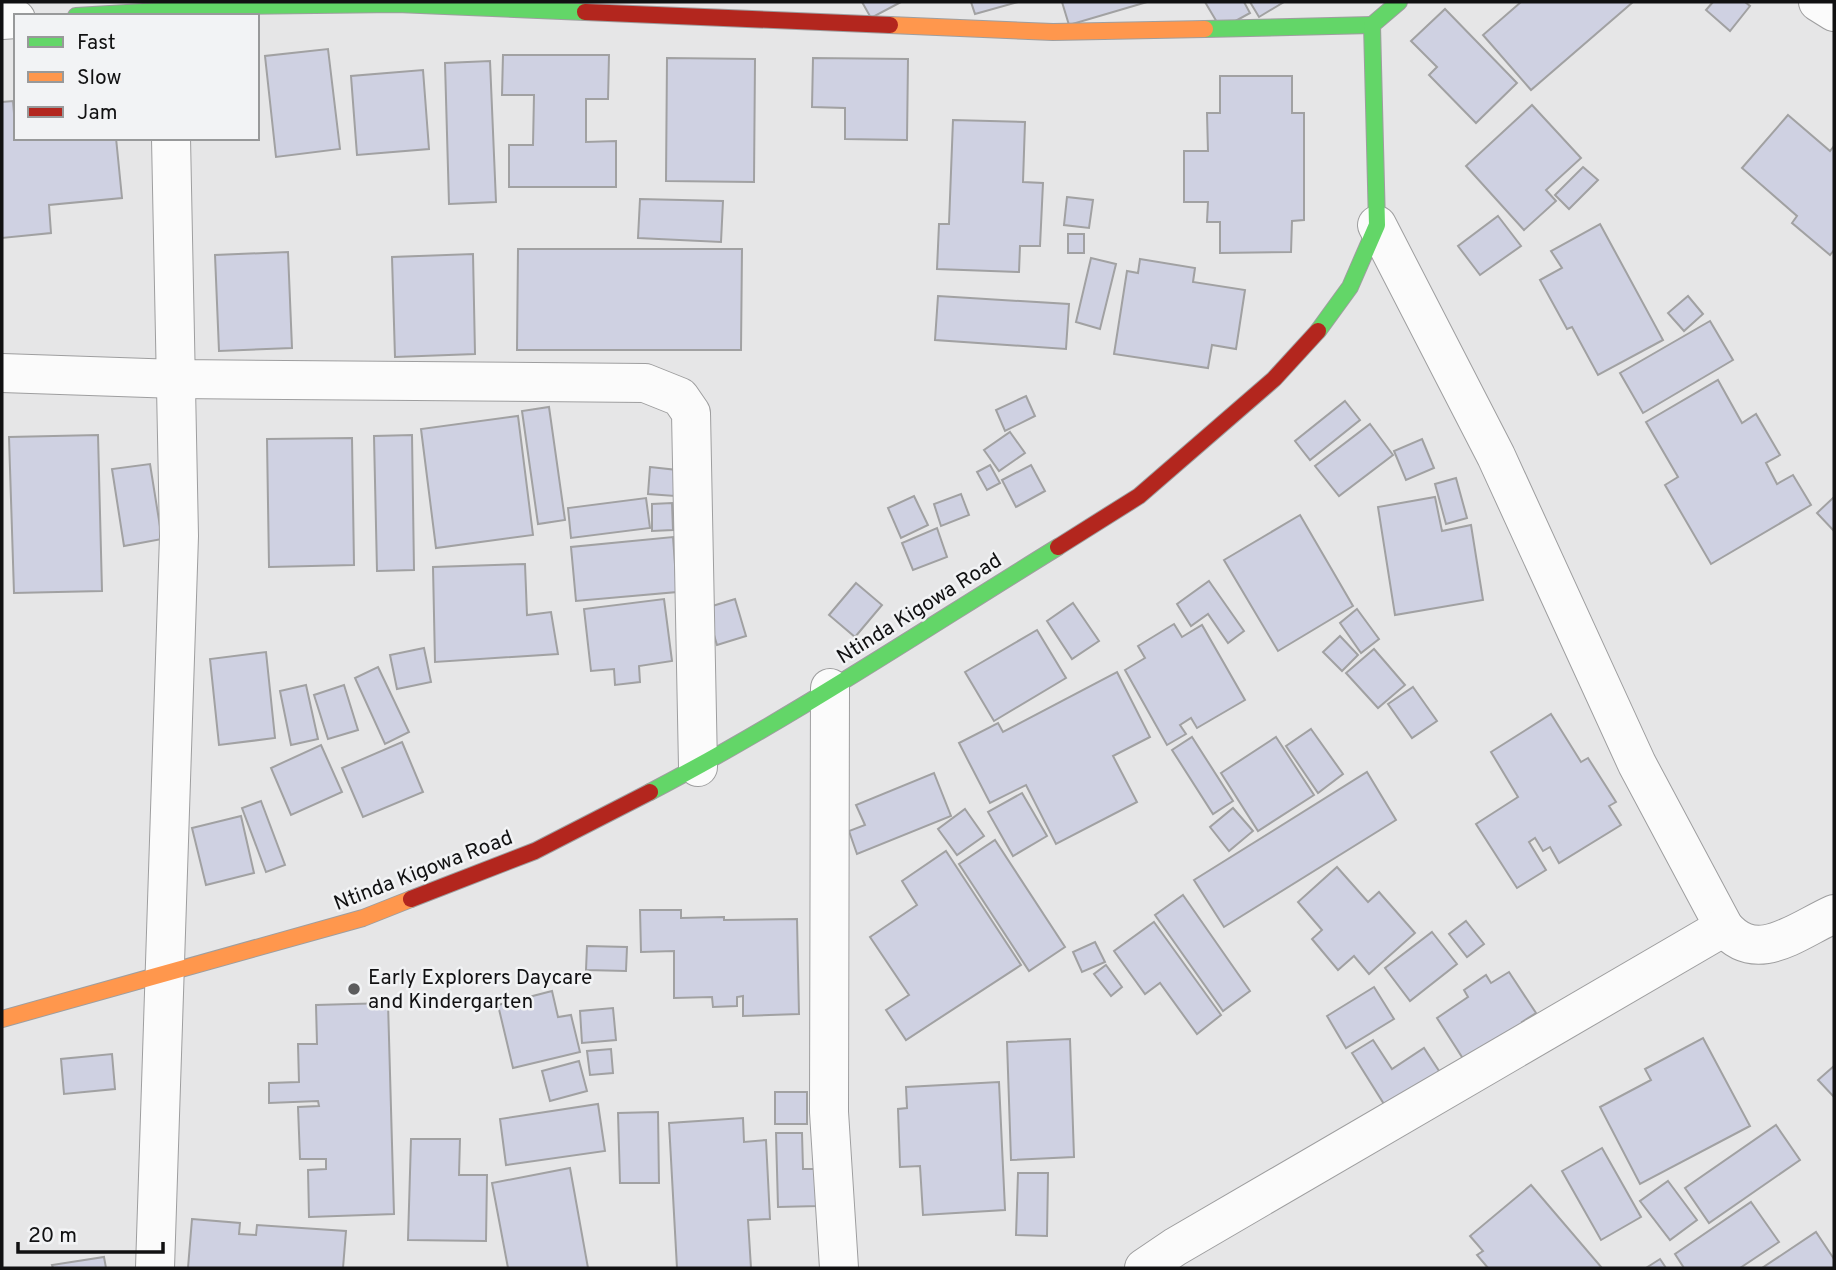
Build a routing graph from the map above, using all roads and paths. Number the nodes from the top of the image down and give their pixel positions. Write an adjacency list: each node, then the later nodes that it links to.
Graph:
1 (1399, 2): 7 (street)
2 (1818, 2): 3 (street)
3 (1834, 12)
4 (168, 13): 5 (street); 6 (street)
5 (861, 13): 7 (street)
6 (137, 14)
7 (1373, 25): 9 (street, Ntinda Kigowa Road)
8 (172, 140): 11 (street)
9 (1377, 225): 12 (street, Ntinda Kigowa Road); 15 (street)
10 (2, 373): 11 (street)
11 (177, 379): 13 (street); 16 (street)
12 (830, 688): 13 (street, Ntinda Kigowa Road); 19 (street)
13 (698, 767): 16 (street, Ntinda Kigowa Road)
14 (1834, 914): 15 (street)
15 (1724, 927): 20 (street)
16 (163, 975): 17 (street, Ntinda Kigowa Road); 18 (street)
17 (2, 1019)
18 (155, 1268)
19 (839, 1268)
20 (1144, 1268)

